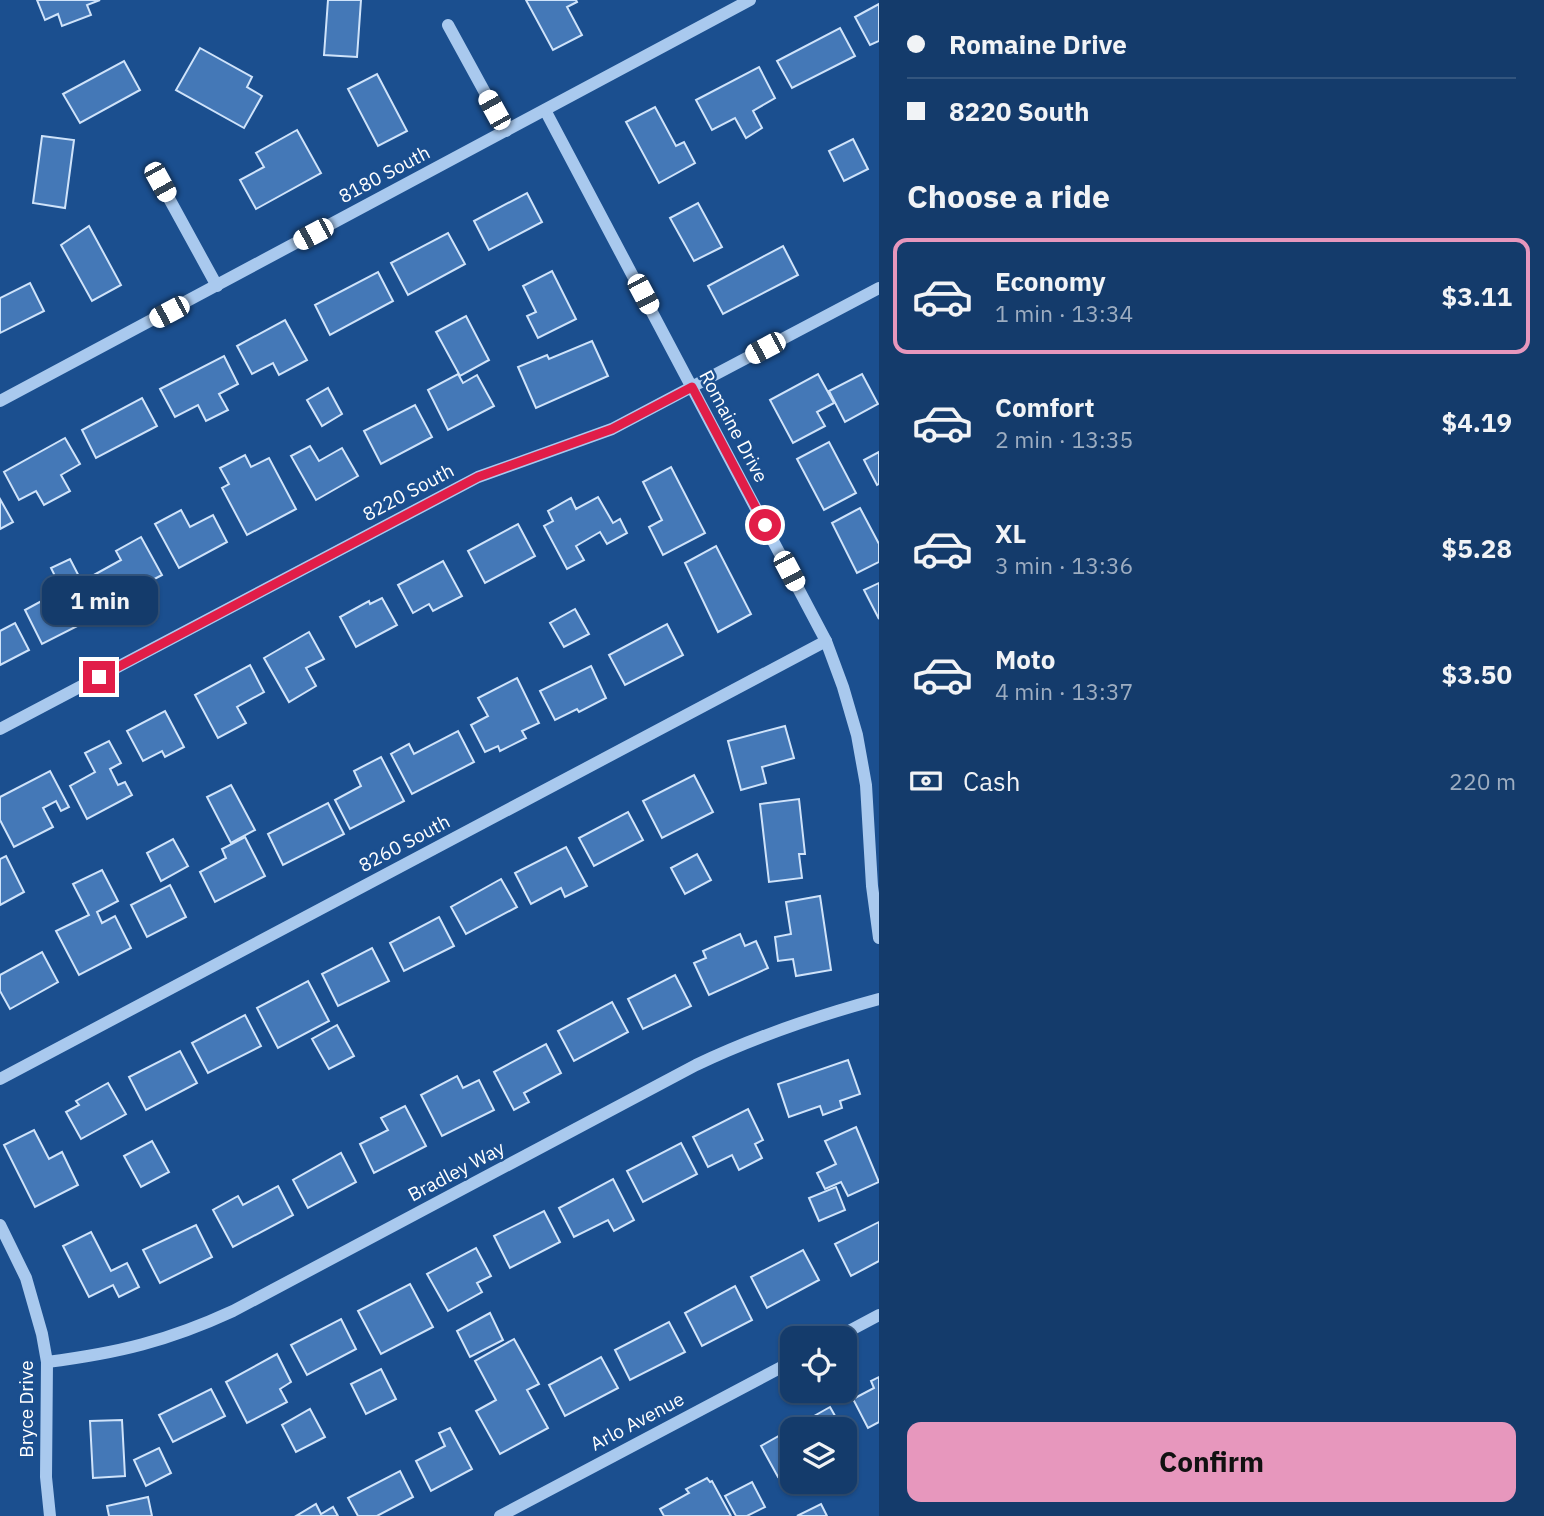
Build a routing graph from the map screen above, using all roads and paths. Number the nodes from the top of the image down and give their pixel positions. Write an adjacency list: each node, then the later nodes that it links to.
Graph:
1 (750, 0): 3 (street, 8180 South)
2 (448, 25): 4 (street)
3 (545, 110): 4 (street, 8180 South); 8 (street, Romaine Drive)
4 (506, 131): 6 (street, 8180 South)
5 (160, 182): 6 (street)
6 (217, 286): 9 (street, 8180 South)
7 (879, 288): 8 (street, 8220 South)
8 (692, 387): 10 (street, Romaine Drive); 11 (street, 8220 South)
9 (0, 401)
10 (826, 641): 12 (street, Romaine Drive); 15 (street, 8260 South)
11 (0, 729)
12 (874, 835): 13 (street, Romaine Drive)
13 (879, 939)
14 (879, 999): 19 (street, Bradley Way)
15 (0, 1079)
16 (0, 1225): 19 (street, Bryce Drive)
17 (879, 1315): 18 (street)
18 (857, 1327)
19 (47, 1362): 21 (street, Bryce Drive)
20 (780, 1368): 22 (street, Arlo Avenue)
21 (50, 1516)
22 (500, 1516)

